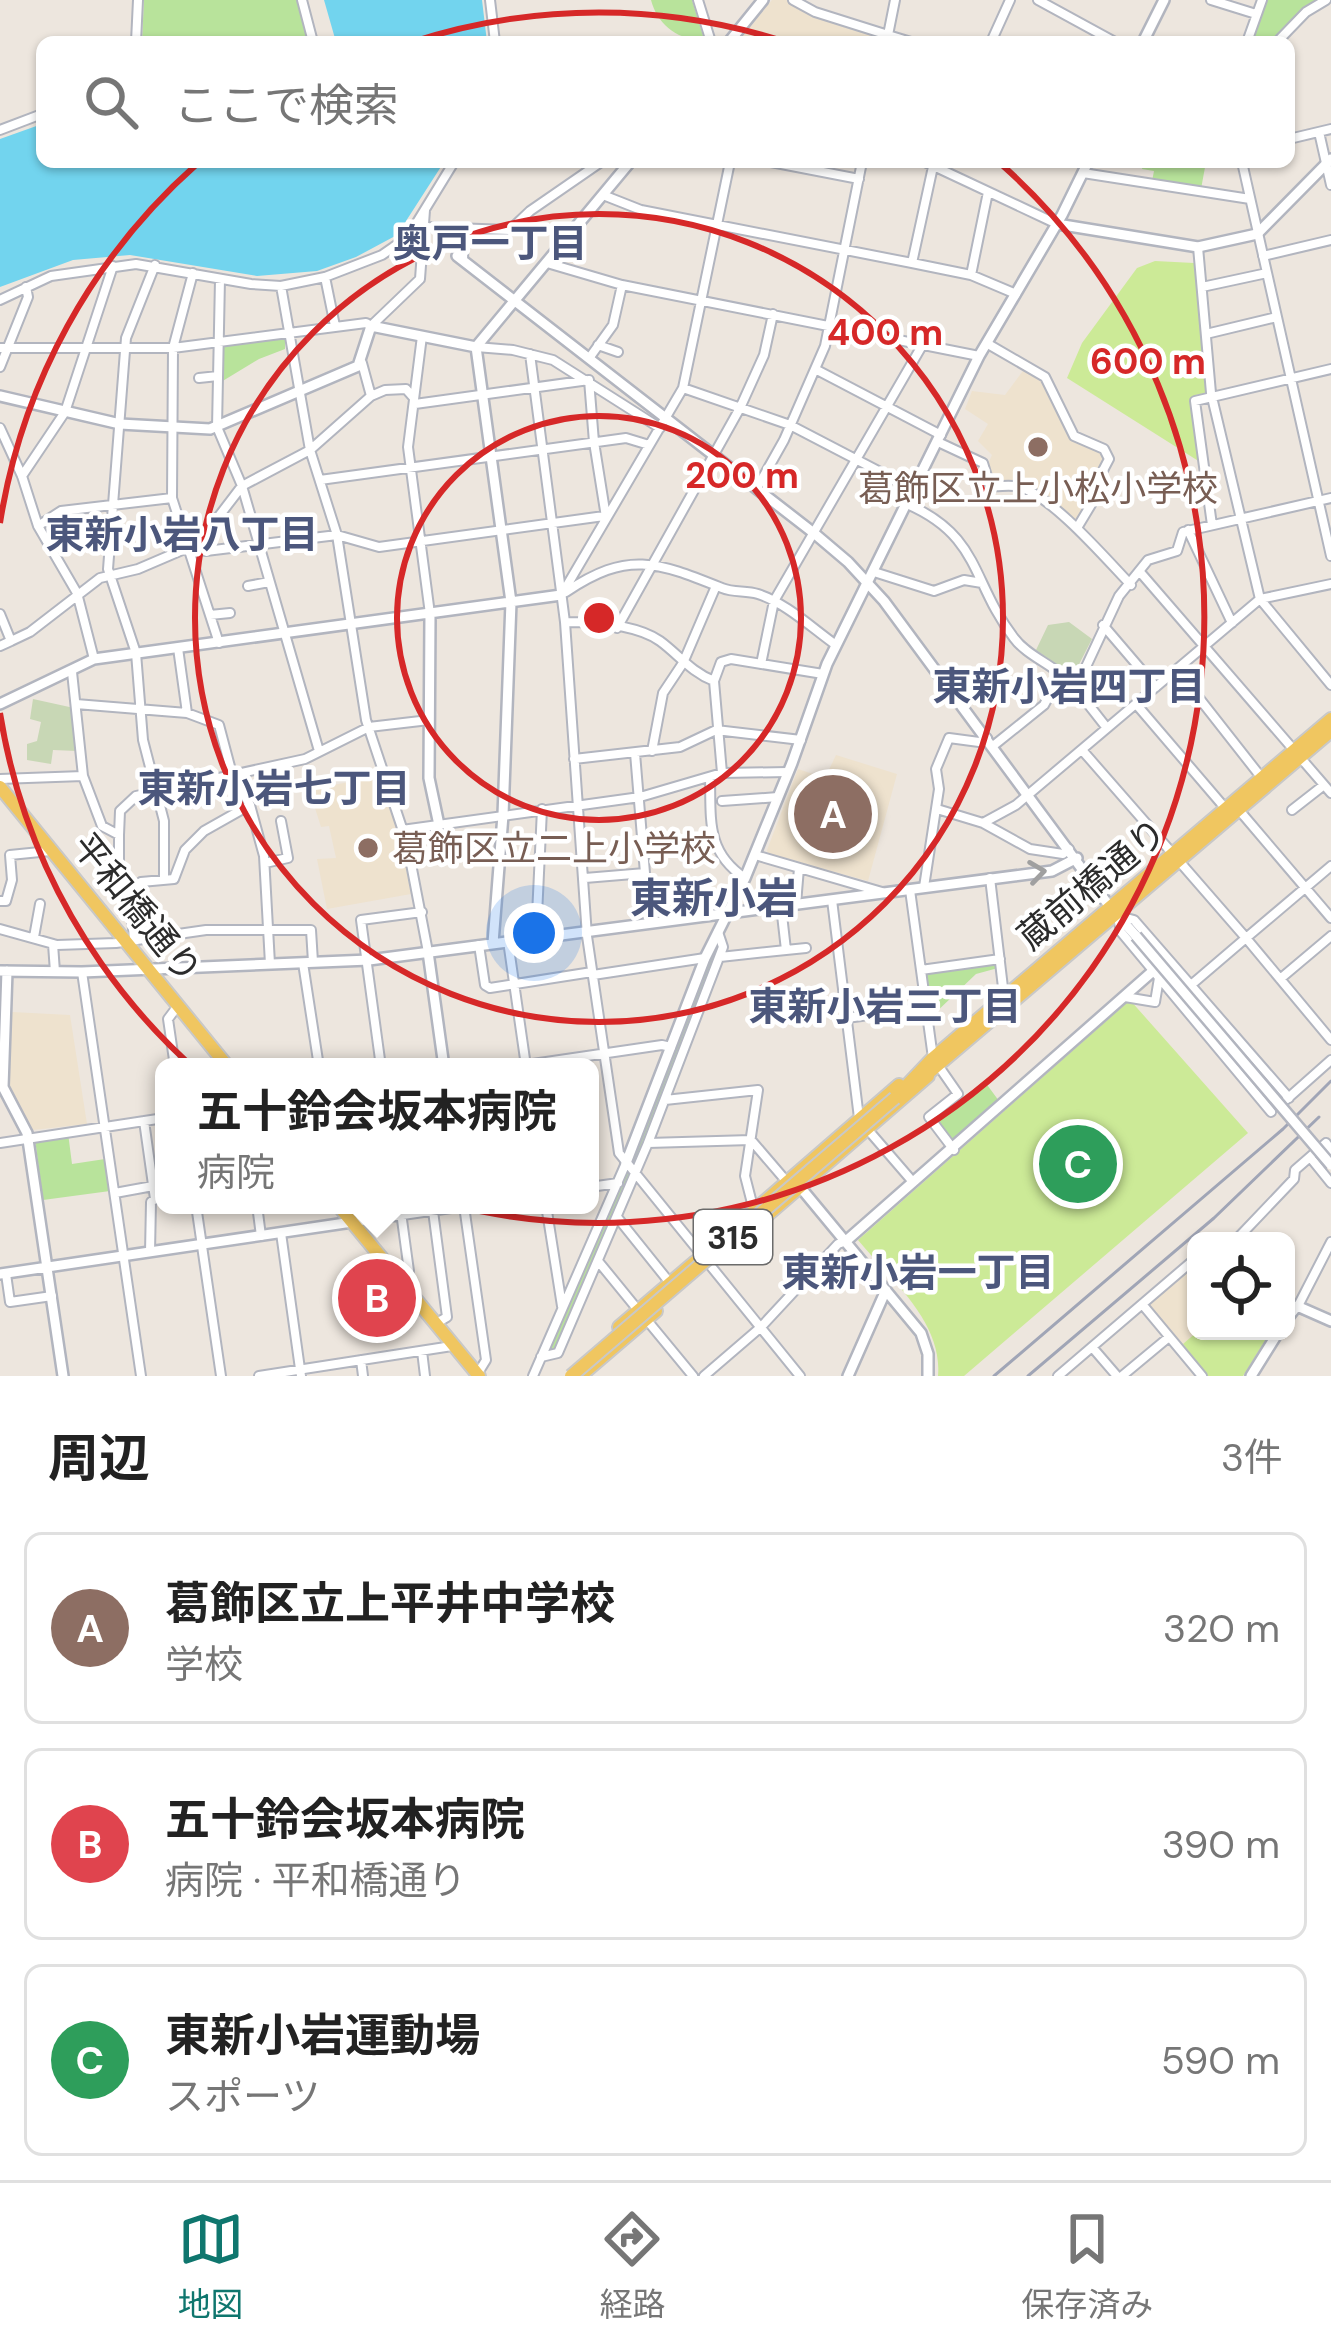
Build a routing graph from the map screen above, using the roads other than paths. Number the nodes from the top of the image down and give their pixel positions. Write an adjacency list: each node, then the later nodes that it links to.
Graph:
1 (138, 0): 15 (street)
2 (302, 0): 16 (street)
3 (490, 0): 17 (street)
4 (698, 0): 18 (street)
5 (763, 0): 19 (street)
6 (793, 0): 20 (street)
7 (895, 0): 21 (street)
8 (1010, 0): 22 (street)
9 (1038, 0): 23 (street)
10 (1164, 0): 24 (street)
11 (1211, 0): 14 (street)
12 (1262, 0): 14 (street)
13 (1326, 0): 26 (street)
14 (1256, 14): 25 (street)
15 (136, 36)
16 (311, 36)
17 (494, 36)
18 (709, 36)
19 (734, 36)
20 (880, 36)
21 (889, 36)
22 (994, 36)
23 (1104, 36)
24 (1146, 36)
25 (1249, 36)
26 (1283, 36)
27 (36, 116): 29 (street)
28 (1331, 129): 30 (street)
29 (0, 130)
30 (1319, 132): 31 (street); 32 (street)
31 (1295, 138)
32 (1329, 162): 44 (street); 53 (street)
33 (450, 168): 48 (street)
34 (592, 168): 52 (street)
35 (625, 168): 46 (street)
36 (729, 168): 50 (street)
37 (802, 168): 43 (street)
38 (861, 168): 43 (street)
39 (930, 168): 61 (street)
40 (941, 168): 45 (street)
41 (1085, 168): 47 (street); 49 (street)
42 (1242, 168): 47 (street)
43 (859, 179): 57 (street)
44 (1331, 185)
45 (988, 192): 49 (street); 66 (street)
46 (603, 196): 50 (street); 60 (street)
47 (1250, 199): 53 (street)
48 (425, 208): 51 (street); 54 (street)
49 (1058, 224): 56 (street); 73 (street)
50 (717, 225): 57 (street); 76 (street)
51 (425, 229): 52 (street); 54 (street); 80 (street)
52 (464, 229): 59 (street)
53 (1257, 233): 56 (street); 58 (street)
54 (408, 237): 67 (street)
55 (1331, 240): 58 (street)
56 (1198, 247): 72 (street)
57 (844, 250): 61 (street); 81 (street)
58 (1263, 256): 64 (street)
59 (460, 258): 75 (street)
60 (547, 263): 69 (street); 75 (street)
61 (912, 263): 66 (street)
62 (155, 265): 63 (street); 65 (street); 93 (street)
63 (113, 266): 71 (street); 92 (street)
64 (1267, 272): 72 (street); 78 (street)
65 (193, 273): 68 (street); 91 (street)
66 (971, 275): 73 (street)
67 (325, 278): 70 (street); 79 (street)
68 (220, 279): 70 (street); 85 (street)
69 (622, 285): 76 (street); 88 (street)
70 (281, 286): 82 (street)
71 (26, 287): 74 (street); 90 (street)
72 (1202, 287): 83 (street)
73 (1016, 294): 87 (street)
74 (0, 300)
75 (517, 300): 89 (street); 97 (street)
76 (701, 300): 77 (street); 107 (street)
77 (773, 314): 81 (street); 115 (street)
78 (1277, 317): 83 (street); 104 (street)
79 (335, 326): 80 (street); 82 (street)
80 (371, 326): 84 (street); 98 (street)
81 (829, 326): 86 (street); 100 (street)
82 (289, 333): 85 (street); 108 (street)
83 (1206, 334): 112 (street)
84 (422, 337): 89 (street); 113 (street)
85 (219, 343): 91 (street); 102 (street)
86 (922, 344): 96 (street); 114 (street)
87 (988, 344): 96 (street); 148 (street)
88 (598, 345): 94 (street); 97 (street)
89 (476, 347): 95 (street); 109 (street)
90 (4, 348): 92 (street); 99 (street)
91 (172, 348): 93 (street); 122 (street)
92 (84, 349): 93 (street); 116 (street)
93 (124, 349): 118 (street)
94 (618, 352)
95 (530, 354): 105 (street); 106 (street)
96 (979, 356): 124 (street)
97 (590, 357): 117 (street)
98 (362, 363): 108 (street); 111 (street)
99 (0, 367)
100 (815, 369): 114 (street); 119 (street)
101 (1331, 369): 104 (street)
102 (218, 376): 103 (street); 120 (street)
103 (200, 378)
104 (1291, 379): 112 (street); 140 (street)
105 (589, 380): 106 (street); 123 (street); 125 (street)
106 (535, 388): 109 (street); 127 (street)
107 (683, 388): 115 (street); 117 (street)
108 (299, 391): 120 (street); 128 (street)
109 (482, 395): 113 (street); 130 (street)
110 (0, 396): 116 (street)
111 (371, 396): 113 (street); 128 (street)
112 (1213, 398): 144 (street); 146 (street)
113 (415, 402): 132 (street)
114 (887, 406): 124 (street); 131 (street)
115 (740, 408): 119 (street); 129 (street)
116 (65, 412): 118 (street); 133 (street)
117 (668, 416): 123 (street); 129 (street)
118 (119, 424): 122 (street); 142 (street)
119 (790, 425): 131 (street); 136 (street)
120 (218, 427): 122 (street); 135 (street)
121 (0, 428): 133 (street)
122 (172, 428): 138 (street)
123 (660, 428): 126 (street)
124 (940, 438): 137 (street); 148 (street)
125 (594, 442): 126 (street); 127 (street); 143 (street)
126 (649, 445): 143 (street)
127 (543, 449): 130 (street); 145 (street)
128 (310, 450): 134 (street); 135 (street)
129 (715, 454): 136 (street); 157 (street)
130 (490, 456): 132 (street); 150 (street)
131 (857, 460): 137 (street); 151 (street)
132 (411, 468): 134 (street); 153 (street)
133 (22, 476): 147 (street)
134 (320, 480): 152 (street)
135 (242, 486): 154 (street); 155 (street)
136 (757, 488): 151 (street)
137 (913, 489): 141 (street)
138 (172, 498): 142 (street); 155 (street)
139 (1331, 498): 140 (street)
140 (1318, 501): 144 (street); 156 (street)
141 (907, 504): 160 (street); 162 (street)
142 (114, 506): 147 (street); 159 (street)
143 (606, 517): 145 (street); 168 (street)
144 (1240, 518): 146 (street); 169 (street)
145 (553, 524): 150 (street); 168 (street)
146 (1212, 525): 149 (street)
147 (38, 526): 167 (street)
148 (1077, 528): 164 (street)
149 (1188, 530): 158 (street); 177 (street)
150 (501, 531): 153 (street); 171 (street)
151 (815, 534): 160 (street); 170 (street)
152 (337, 535): 153 (street); 154 (street); 178 (street)
153 (421, 542): 174 (street)
154 (259, 544): 155 (street); 161 (street)
155 (187, 548): 159 (street); 175 (street)
156 (1331, 556)
157 (654, 563): 166 (street); 168 (street); 180 (street)
158 (1140, 572): 164 (street); 186 (street)
159 (109, 575): 167 (street); 188 (street)
160 (871, 577): 162 (street); 184 (street); 212 (street)
161 (269, 582): 165 (street); 181 (street)
162 (982, 583): 195 (street)
163 (1331, 584): 169 (street)
164 (1131, 585): 179 (street)
165 (248, 586)
166 (716, 586): 170 (street); 190 (street)
167 (77, 593): 182 (street); 189 (street)
168 (561, 595): 171 (street); 176 (street)
169 (1260, 599): 177 (street); 198 (street)
170 (774, 601): 184 (street); 191 (street)
171 (511, 602): 174 (street); 239 (street)
172 (230, 613): 175 (street)
173 (0, 614): 182 (street)
174 (430, 614): 178 (street); 206 (street)
175 (210, 615): 183 (street)
176 (565, 622): 180 (street); 218 (street)
177 (1232, 623): 186 (street)
178 (350, 624): 181 (street); 207 (street)
179 (1103, 625): 197 (street); 199 (street)
180 (617, 628): 190 (street)
181 (284, 634): 183 (street); 214 (street)
182 (11, 641): 185 (street)
183 (219, 643): 187 (street)
184 (836, 644): 194 (street)
185 (0, 646)
186 (1204, 646): 192 (street); 217 (street)
187 (178, 648): 188 (street); 204 (street)
188 (136, 653): 189 (street); 203 (street)
189 (94, 659): 193 (street)
190 (683, 663): 196 (street); 215 (street)
191 (761, 664): 194 (street); 196 (street)
192 (1177, 670): 199 (street); 224 (street)
193 (72, 672): 200 (street); 201 (street)
194 (823, 674): 211 (street)
195 (1061, 674): 197 (street); 212 (street)
196 (714, 681): 209 (street)
197 (1071, 684): 208 (street)
198 (1331, 685)
199 (1156, 687): 202 (street)
200 (0, 704)
201 (76, 704): 203 (street); 222 (street)
202 (1136, 704): 208 (street); 237 (street)
203 (140, 708): 204 (street); 227 (street)
204 (187, 713): 221 (street)
205 (1331, 719): 217 (main road, 蔵前橋通り / 315)
206 (429, 720): 207 (street); 242 (street)
207 (369, 728): 214 (street); 243 (street)
208 (1107, 728): 213 (street)
209 (716, 730): 211 (street); 215 (street); 219 (street)
210 (1331, 731): 217 (main road, 蔵前橋通り / 315)
211 (801, 740): 220 (street)
212 (990, 742): 229 (street); 236 (street)
213 (1082, 750): 229 (street); 248 (street)
214 (319, 751): 221 (street)
215 (652, 751): 216 (street)
216 (635, 753): 218 (street); 230 (street)
217 (1298, 754): 224 (main road, 蔵前橋通り / 315); 226 (street); 237 (main road, 蔵前橋通り / 315)
218 (574, 759): 233 (street)
219 (722, 772): 220 (street); 223 (street)
220 (788, 772): 231 (street)
221 (232, 774): 227 (street); 234 (street)
222 (83, 776): 225 (street); 244 (street)
223 (710, 777): 230 (street); 253 (street)
224 (1262, 778): 237 (main road, 蔵前橋通り / 315)
225 (0, 783): 245 (main road, 平和橋通り)
226 (1324, 785): 228 (street); 238 (street)
227 (155, 791): 244 (street); 255 (street)
228 (1331, 793)
229 (1029, 794): 241 (street); 246 (street)
230 (640, 797): 233 (street); 252 (street)
231 (778, 797): 232 (street); 247 (street)
232 (722, 800)
233 (580, 804): 235 (street); 252 (street)
234 (250, 805): 249 (street); 255 (street)
235 (542, 809): 239 (street); 276 (street)
236 (937, 809): 241 (street); 256 (street)
237 (1233, 810): 248 (main road, 蔵前橋通り / 315); 257 (street)
238 (1292, 810)
239 (503, 814): 242 (street); 280 (street)
240 (281, 821): 249 (street)
241 (982, 823): 246 (street)
242 (439, 825): 243 (street)
243 (402, 830): 267 (street)
244 (119, 835): 259 (street)
245 (51, 851): 262 (street); 278 (main road, 平和橋通り)
246 (1074, 853): 254 (street, one-way to 246); 266 (street)
247 (755, 855): 251 (street); 253 (street)
248 (1176, 858): 266 (main road, 蔵前橋通り / 315); 277 (street)
249 (265, 863): 272 (street)
250 (1331, 866): 257 (street)
251 (799, 868): 260 (street); 264 (street)
252 (585, 878): 273 (street)
253 (745, 878): 268 (street)
254 (990, 878): 256 (street); 288 (street)
255 (164, 879): 259 (street)
256 (924, 887): 258 (street)
257 (1305, 888): 269 (street); 277 (street)
258 (910, 890): 260 (street); 293 (street)
259 (129, 891): 278 (street)
260 (883, 893): 261 (street)
261 (832, 900): 264 (street); 308 (street)
262 (0, 901)
263 (40, 904): 275 (street)
264 (796, 904): 265 (street)
265 (781, 906): 268 (street); 284 (street)
266 (1114, 911): 298 (street); 301 (street); 303 (main road, 蔵前橋通り / 315); 320 (main road, 蔵前橋通り / 315); 335 (street, bridge)
267 (422, 912): 285 (street); 289 (street)
268 (727, 913): 271 (street); 273 (street)
269 (1331, 918)
270 (0, 929): 275 (street)
271 (718, 930): 286 (street); 287 (street)
272 (269, 931): 278 (street); 290 (street); 291 (street)
273 (588, 931): 276 (street); 297 (street)
274 (1331, 936): 299 (street)
275 (34, 937): 281 (street)
276 (536, 938): 279 (street)
277 (1246, 938): 299 (street); 301 (street)
278 (129, 939): 281 (street); 292 (main road, 平和橋通り)
279 (508, 941): 280 (street); 300 (street)
280 (493, 943): 282 (street)
281 (53, 944): 295 (street)
282 (479, 945): 285 (street); 300 (street)
283 (806, 948): 284 (street)
284 (786, 950): 286 (street)
285 (428, 952): 289 (street); 316 (street)
286 (720, 957): 322 (street)
287 (705, 958): 297 (street); 310 (street)
288 (1000, 958): 293 (street); 303 (street)
289 (369, 960): 290 (street); 315 (street)
290 (308, 963): 291 (street); 314 (street)
291 (270, 964): 292 (street)
292 (148, 969): 296 (street); 305 (main road, 平和橋通り)
293 (920, 970): 306 (street)
294 (4, 971): 295 (street); 327 (street)
295 (55, 972): 296 (street)
296 (82, 972): 326 (street)
297 (592, 974): 300 (street); 311 (street)
298 (1156, 974): 302 (street); 302 (street); 307 (street)
299 (1280, 980): 309 (street)
300 (514, 985): 317 (street)
301 (1191, 986): 304 (street)
302 (1125, 997): 332 (street)
303 (1004, 998): 320 (main road, 蔵前橋通り / 315)
304 (1204, 1002): 307 (street); 321 (street)
305 (178, 1006): 312 (street); 313 (main road, 平和橋通り)
306 (926, 1007): 308 (street); 320 (street)
307 (1190, 1013): 321 (street)
308 (847, 1018): 325 (street)
309 (1331, 1040)
310 (672, 1048): 311 (street); 334 (street)
311 (604, 1054): 318 (street); 334 (street)
312 (174, 1058)
313 (221, 1058)
314 (318, 1058)
315 (379, 1058)
316 (443, 1058)
317 (525, 1058)
318 (578, 1058)
319 (1331, 1060): 321 (street)
320 (935, 1062): 325 (main road); 332 (street); 397 (main road, 蔵前橋通り / 315, bridge)
321 (1289, 1098)
322 (665, 1100): 328 (street); 329 (street)
323 (155, 1119): 324 (street)
324 (144, 1121): 326 (street); 341 (street)
325 (864, 1125): 337 (main road); 340 (street)
326 (105, 1128): 327 (street); 343 (street)
327 (28, 1139): 330 (street); 366 (street)
328 (751, 1140): 329 (street); 337 (street); 344 (street)
329 (648, 1142): 336 (street)
330 (0, 1143)
331 (1328, 1146): 333 (street)
332 (954, 1150): 340 (street)
333 (1310, 1156): 338 (street); 355 (street)
334 (626, 1163): 336 (street); 339 (street)
335 (1331, 1165)
336 (635, 1174): 353 (street); 363 (street)
337 (793, 1183): 344 (main road); 358 (street); 363 (main road)
338 (1331, 1183)
339 (618, 1184): 342 (street); 375 (street)
340 (914, 1184): 358 (street)
341 (153, 1186): 343 (street); 361 (street)
342 (599, 1186)
343 (115, 1193): 362 (street)
344 (754, 1211): 363 (main road)
345 (197, 1214): 360 (street)
346 (258, 1214): 357 (street)
347 (345, 1214): 354 (main road)
348 (384, 1214): 354 (street)
349 (401, 1214): 368 (street)
350 (433, 1214): 378 (street)
351 (467, 1214): 389 (street)
352 (547, 1214): 375 (street)
353 (617, 1217): 364 (street); 369 (street)
354 (352, 1222): 356 (street); 368 (main road)
355 (1244, 1232)
356 (281, 1233): 357 (street); 387 (street)
357 (261, 1237): 360 (street)
358 (846, 1241): 370 (street); 379 (street)
359 (1331, 1242): 372 (street)
360 (202, 1244): 361 (street); 392 (street)
361 (150, 1252): 362 (street)
362 (123, 1255): 366 (street); 391 (street)
363 (706, 1260): 369 (main road); 376 (main road); 379 (street)
364 (598, 1261): 376 (street); 385 (street)
365 (1187, 1266): 373 (street)
366 (47, 1267): 367 (street); 371 (street)
367 (3, 1274): 371 (street)
368 (400, 1280): 378 (main road)
369 (670, 1282): 376 (main road)
370 (886, 1290): 401 (street); 402 (street)
371 (52, 1296): 390 (street)
372 (1295, 1300)
373 (1142, 1304): 380 (street); 383 (street)
374 (1295, 1306): 377 (street)
375 (562, 1307): 385 (street)
376 (642, 1315): 388 (main road); 397 (main road); 398 (street)
377 (1331, 1321)
378 (435, 1324): 382 (main road)
379 (760, 1327): 399 (street); 400 (street)
380 (1169, 1337): 404 (street); 405 (street)
381 (1273, 1340): 406 (street)
382 (453, 1346): 384 (street); 389 (main road)
383 (1092, 1347): 403 (street); 404 (street)
384 (422, 1352): 386 (street); 395 (street)
385 (542, 1358): 396 (street)
386 (361, 1360): 387 (street); 394 (street)
387 (301, 1373): 393 (street)
388 (586, 1374)
389 (478, 1375)
390 (63, 1376)
391 (141, 1376)
392 (221, 1376)
393 (259, 1376)
394 (363, 1376)
395 (425, 1376)
396 (533, 1376)
397 (566, 1376)
398 (693, 1376)
399 (704, 1376)
400 (800, 1376)
401 (848, 1376)
402 (928, 1376)
403 (1058, 1376)
404 (1119, 1376)
405 (1202, 1376)
406 (1251, 1376)

